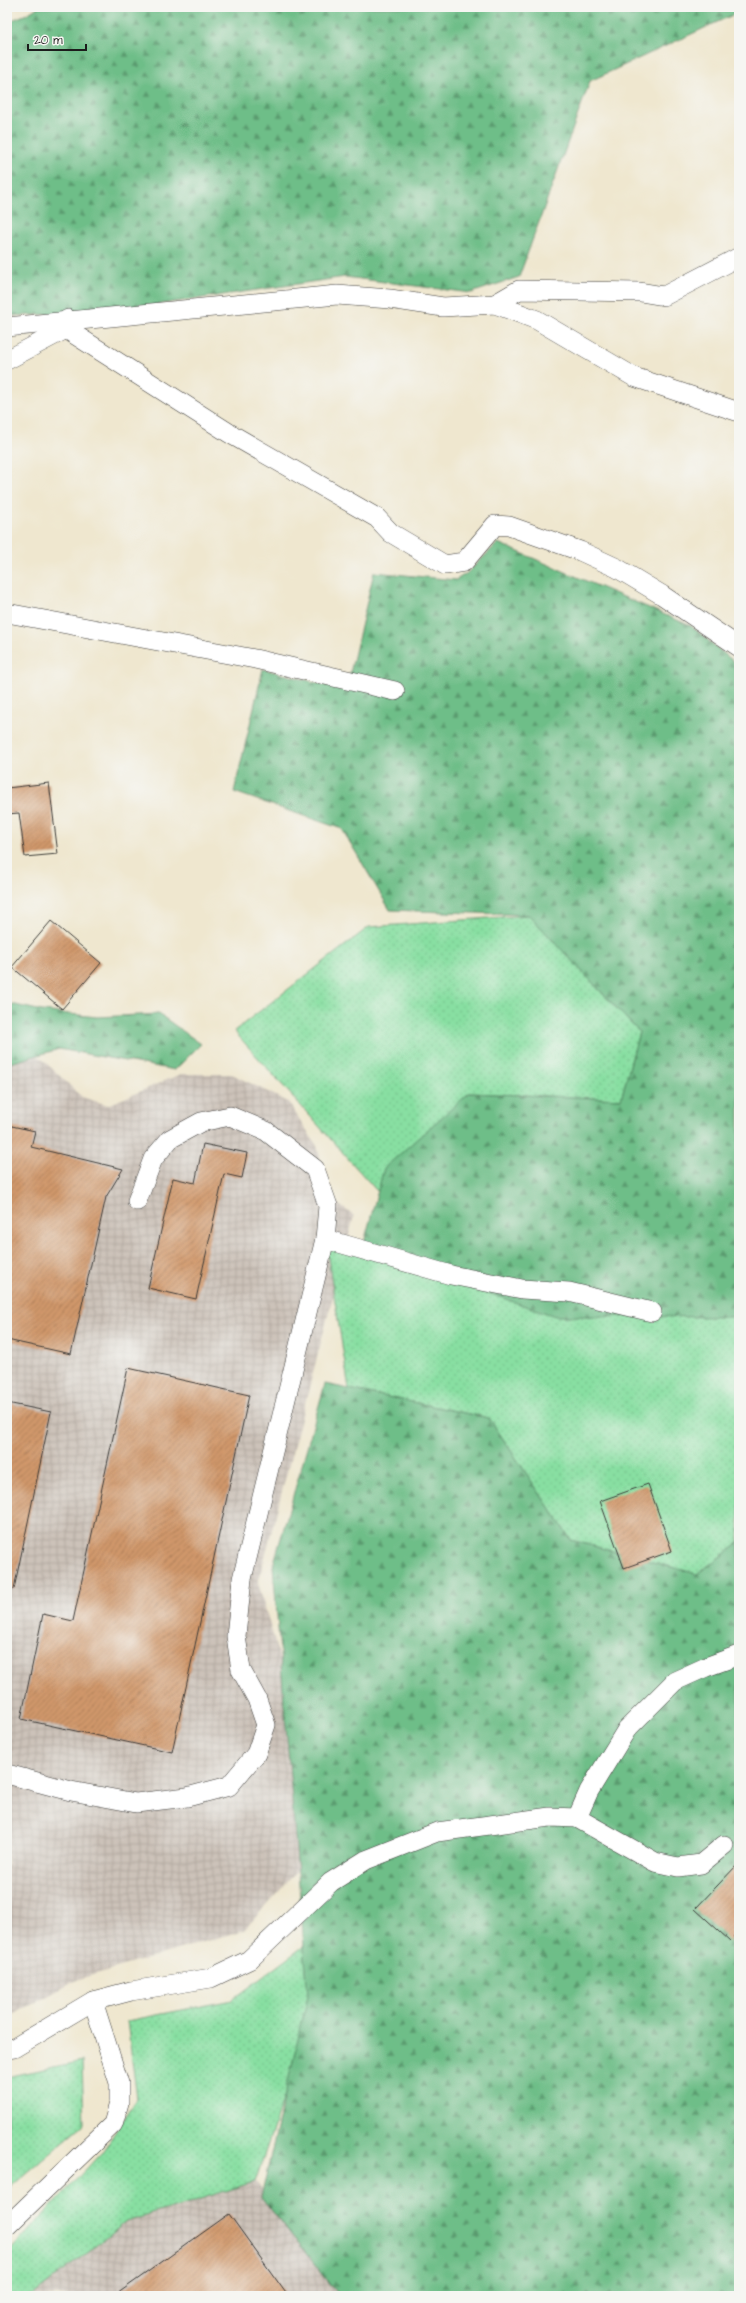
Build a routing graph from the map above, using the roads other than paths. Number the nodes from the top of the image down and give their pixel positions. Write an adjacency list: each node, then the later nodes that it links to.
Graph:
1 (739, 257): 2 (street)
2 (495, 304): 3 (street); 6 (street)
3 (67, 324): 4 (street); 5 (street); 8 (street)
4 (7, 327)
5 (7, 360)
6 (739, 412)
7 (7, 613): 9 (street)
8 (739, 647)
9 (395, 691)
10 (137, 1201): 11 (street)
11 (325, 1239): 12 (street); 14 (street)
12 (652, 1312)
13 (739, 1656): 15 (street)
14 (7, 1774)
15 (577, 1818): 16 (street); 17 (street)
16 (724, 1845)
17 (93, 2001): 18 (street); 19 (street)
18 (7, 2049)
19 (7, 2226)

